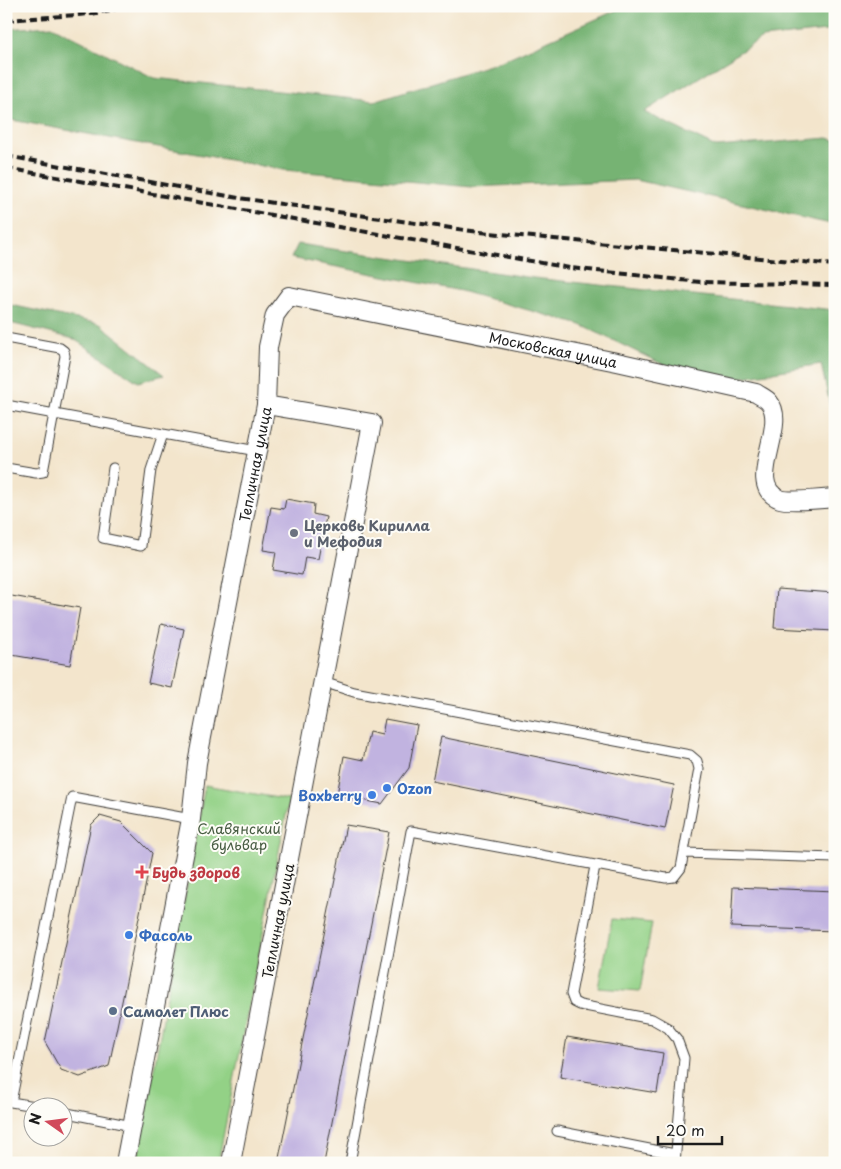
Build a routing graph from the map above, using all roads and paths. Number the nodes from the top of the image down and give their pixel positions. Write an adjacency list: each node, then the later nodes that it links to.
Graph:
1 (6, 338): 4 (lane)
2 (6, 405): 4 (lane)
3 (266, 405): 6 (street, Тепличная улица); 9 (street, Московская улица); 10 (street, Тепличная улица)
4 (55, 414): 5 (lane); 7 (lane)
5 (162, 434): 6 (lane); 8 (lane)
6 (257, 451): 11 (street, Тепличная улица)
7 (6, 468)
8 (113, 468)
9 (835, 498)
10 (323, 682): 12 (lane); 21 (street, Тепличная улица)
11 (190, 819): 15 (lane); 17 (street, Тепличная улица)
12 (684, 853): 13 (lane); 14 (lane)
13 (835, 858)
14 (595, 866): 19 (lane); 22 (lane)
15 (22, 1104)
16 (72, 1114): 17 (lane)
17 (132, 1126): 20 (street, Тепличная улица)
18 (557, 1132): 19 (lane)
19 (675, 1159)
20 (125, 1163)
21 (231, 1163)
22 (350, 1163)

